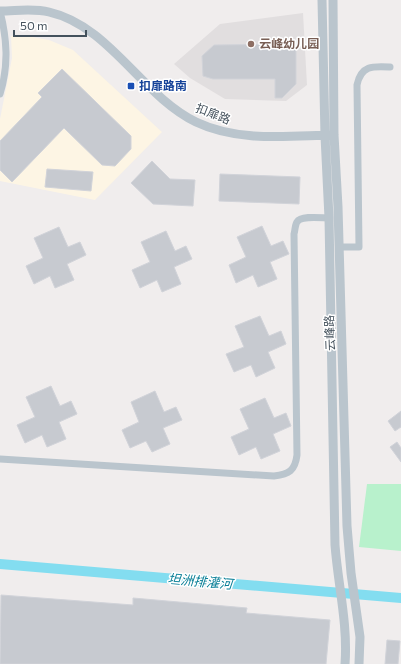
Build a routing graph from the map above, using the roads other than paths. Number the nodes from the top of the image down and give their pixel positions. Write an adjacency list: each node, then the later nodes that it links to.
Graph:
1 (322, 0): 6 (street, 云峰路)
2 (333, 0): 6 (street, 云峰路)
3 (0, 11): 5 (street); 6 (street, 扣扉路)
4 (390, 67): 8 (street)
5 (0, 94)
6 (329, 136): 7 (street, 云峰路); 8 (street, 云峰路)
7 (329, 218): 9 (street); 10 (street, 云峰路)
8 (340, 246): 11 (street, 云峰路)
9 (0, 459)
10 (345, 664)
11 (359, 664)

